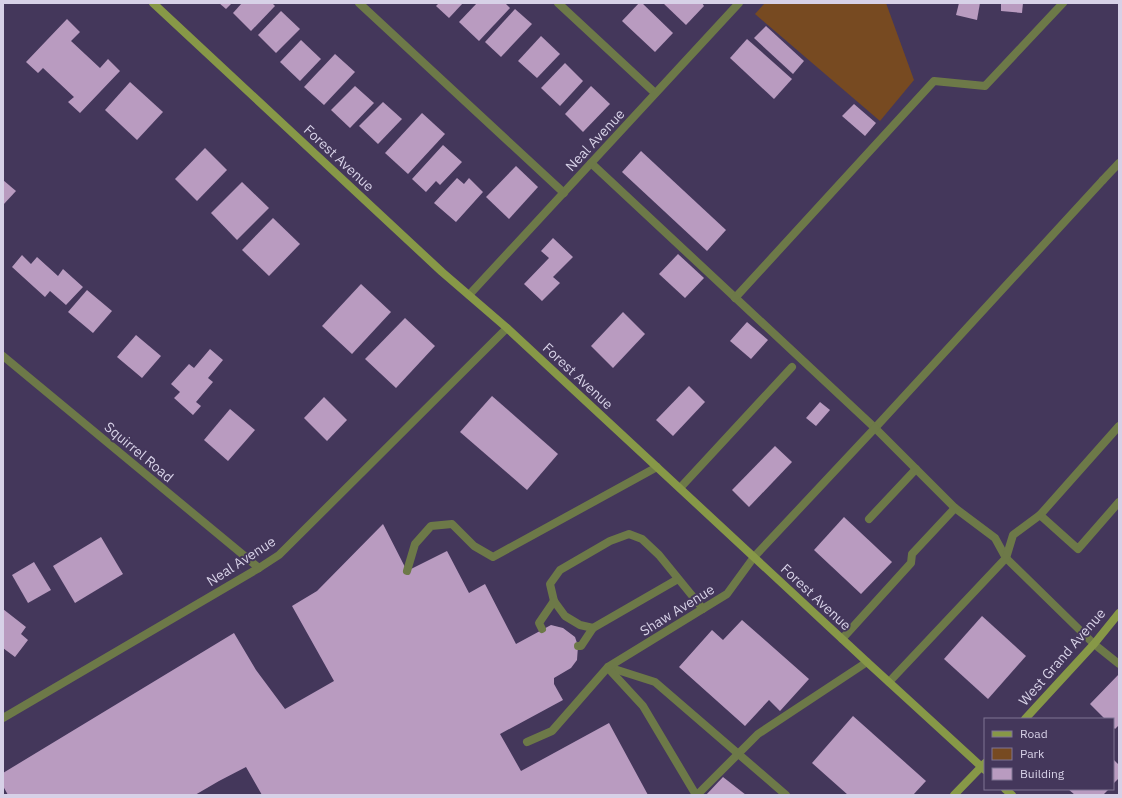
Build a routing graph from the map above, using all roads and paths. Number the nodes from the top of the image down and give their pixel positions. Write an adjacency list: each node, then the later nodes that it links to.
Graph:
1 (154, 3): 10 (street, Forest Avenue)
2 (359, 3): 9 (street)
3 (558, 3): 6 (street)
4 (739, 3): 6 (street, Neal Avenue)
5 (1063, 3): 11 (street)
6 (655, 93): 7 (street, Neal Avenue)
7 (591, 163): 9 (street, Neal Avenue); 11 (street)
8 (1119, 163): 16 (street, Shaw Avenue)
9 (564, 192): 10 (street, Neal Avenue)
10 (470, 295): 12 (street, Forest Avenue)
11 (735, 298): 16 (street)
12 (508, 328): 17 (street, Forest Avenue); 26 (street, Neal Avenue)
13 (3, 356): 26 (street, Squirrel Road)
14 (792, 367): 19 (street)
15 (1119, 426): 22 (street)
16 (875, 428): 18 (street); 24 (street, Shaw Avenue)
17 (657, 467): 19 (street, Forest Avenue); 27 (street)
18 (916, 469): 21 (street); 23 (street)
19 (680, 488): 24 (street, Forest Avenue)
20 (1119, 502): 22 (street)
21 (955, 508): 25 (street); 34 (street)
22 (1040, 515): 25 (street)
23 (869, 519)
24 (754, 557): 30 (street, Shaw Avenue); 34 (street, Forest Avenue)
25 (1006, 558): 35 (street); 40 (street)
26 (259, 568): 41 (street, Neal Avenue)
27 (407, 571)
28 (678, 579): 29 (street); 30 (street); 33 (street)
29 (554, 601): 32 (street); 33 (street)
30 (703, 609): 39 (street, Shaw Avenue)
31 (1119, 613): 35 (street, West Grand Avenue)
32 (542, 628)
33 (593, 628): 36 (street)
34 (842, 639): 37 (street, Forest Avenue)
35 (1094, 644): 38 (street); 42 (street, West Grand Avenue)
36 (578, 646)
37 (867, 662): 40 (street, Forest Avenue); 44 (street)
38 (1119, 664)
39 (608, 667): 43 (street, Shaw Avenue); 44 (street); 46 (street)
40 (889, 682): 45 (street, Forest Avenue)
41 (3, 718)
42 (1026, 718)
43 (527, 742)
44 (738, 753): 46 (street); 47 (street)
45 (984, 766): 48 (street)
46 (696, 795)
47 (786, 795)
48 (954, 795)

